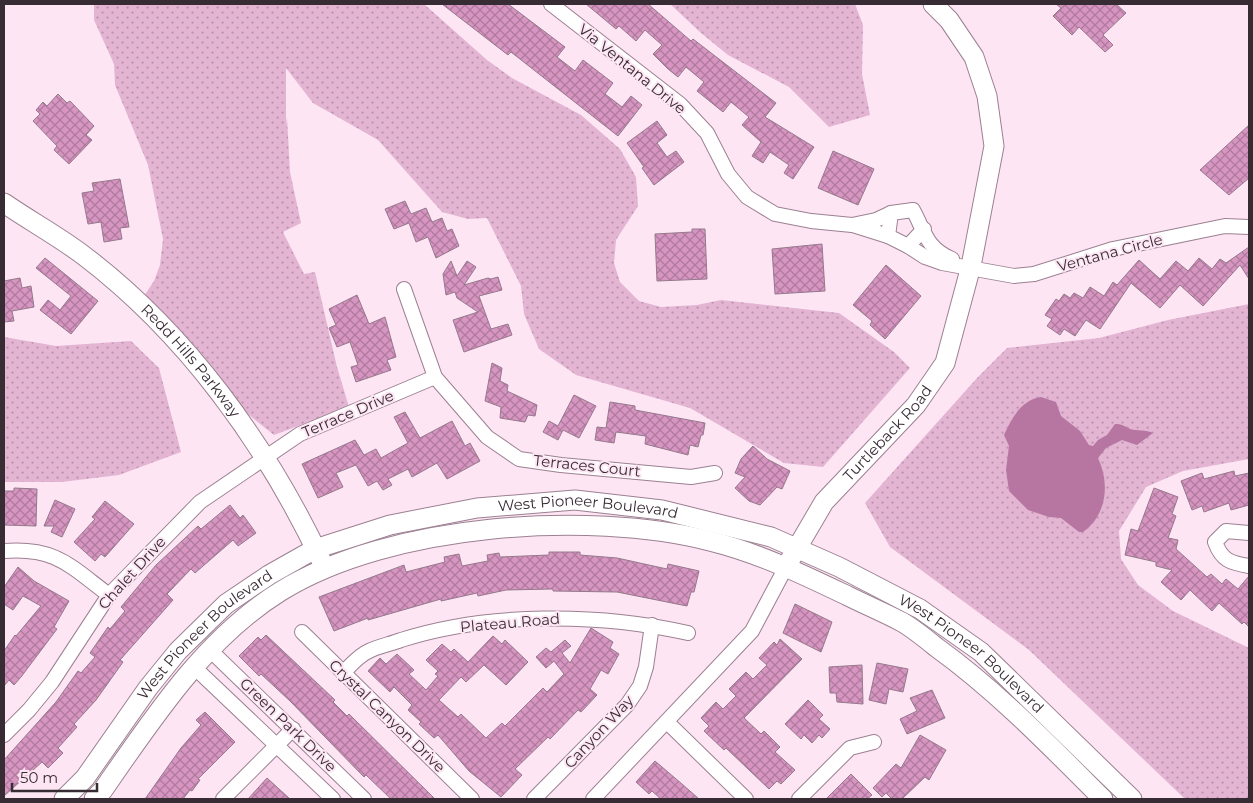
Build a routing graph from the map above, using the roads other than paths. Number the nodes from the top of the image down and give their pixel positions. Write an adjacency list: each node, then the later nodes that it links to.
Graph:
1 (550, 4): 5 (street, Via Ventana Drive)
2 (933, 4): 10 (main road, Turtleback Road)
3 (4, 204): 13 (main road, Redd Hills Parkway)
4 (891, 213): 5 (street, Via Ventana Drive); 7 (street); 8 (street)
5 (852, 225): 8 (street, Via Ventana Drive)
6 (1249, 227): 10 (street, Ventana Circle)
7 (924, 229): 9 (street); 10 (street)
8 (888, 236): 9 (street)
9 (908, 246): 10 (street)
10 (971, 266): 16 (main road, Turtleback Road)
11 (404, 289): 12 (street, Terraces Court)
12 (436, 377): 13 (street, Terrace Drive); 14 (street, Terraces Court)
13 (264, 457): 17 (main road, Redd Hills Parkway); 22 (street, Chalet Drive)
14 (715, 473)
15 (1249, 533): 19 (street)
16 (795, 548): 17 (main road, West Pioneer Boulevard); 20 (main road, Turtleback Road); 45 (main road, West Pioneer Boulevard)
17 (315, 549): 21 (main road, Redd Hills Parkway); 34 (main road, West Pioneer Boulevard)
18 (4, 551): 22 (street)
19 (1249, 566)
20 (786, 567): 21 (main road, West Pioneer Boulevard); 29 (street, Turtleback Road); 44 (main road, West Pioneer Boulevard)
21 (324, 568): 26 (main road, West Pioneer Boulevard)
22 (108, 595): 31 (street, Chalet Drive)
23 (652, 625): 25 (street, Plateau Road); 28 (street, Plateau Road); 40 (street, Canyon Way)
24 (302, 632): 28 (street, Crystal Canyon Drive)
25 (688, 633)
26 (211, 651): 27 (main road, West Pioneer Boulevard); 30 (street, Green Park Drive)
27 (194, 667): 33 (street, Green Park Drive); 35 (main road, West Pioneer Boulevard)
28 (343, 673): 39 (street, Crystal Canyon Drive)
29 (668, 722): 41 (street, Turtleback Road); 42 (street)
30 (293, 729): 33 (street); 38 (street, Green Park Drive)
31 (4, 735)
32 (874, 742): 43 (street)
33 (277, 745): 36 (street); 37 (street, Green Park Drive)
34 (64, 799)
35 (94, 799)
36 (224, 799)
37 (333, 799)
38 (364, 799)
39 (472, 799)
40 (534, 799)
41 (594, 799)
42 (746, 799)
43 (799, 799)
44 (1103, 799)
45 (1132, 799)

